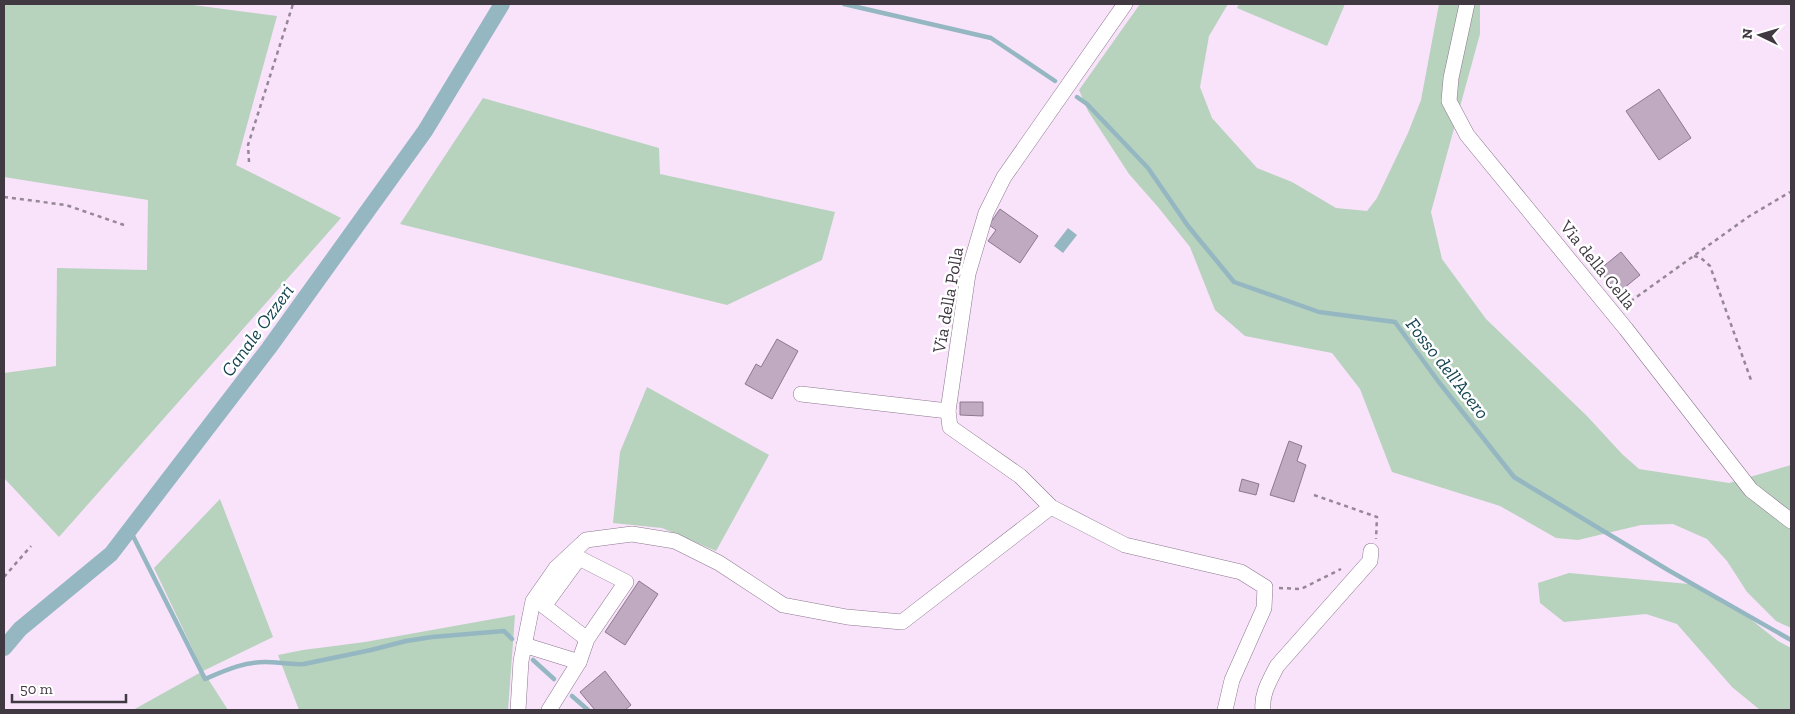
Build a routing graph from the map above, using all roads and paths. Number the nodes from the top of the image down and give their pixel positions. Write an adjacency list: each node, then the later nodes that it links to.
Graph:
1 (293, 4): 4 (path)
2 (1125, 4): 12 (street, Via della Polla)
3 (1467, 4): 9 (street, Via della Cella)
4 (249, 162)
5 (1790, 192): 8 (path)
6 (4, 197): 7 (path)
7 (124, 225)
8 (1694, 256): 9 (path); 10 (path)
9 (1613, 314): 15 (street, Via della Cella)
10 (1751, 380)
11 (800, 394): 12 (street)
12 (948, 411): 14 (street)
13 (1314, 495): 17 (path)
14 (1051, 507): 20 (street); 22 (street)
15 (1791, 521)
16 (31, 546): 19 (path)
17 (1371, 551): 27 (street)
18 (1344, 568): 20 (path)
19 (4, 577)
20 (1266, 587): 26 (street)
21 (587, 639): 21 (street); 23 (street)
22 (524, 645): 23 (street); 24 (street)
23 (580, 662): 25 (street)
24 (518, 710)
25 (549, 710)
26 (1225, 710)
27 (1263, 710)

